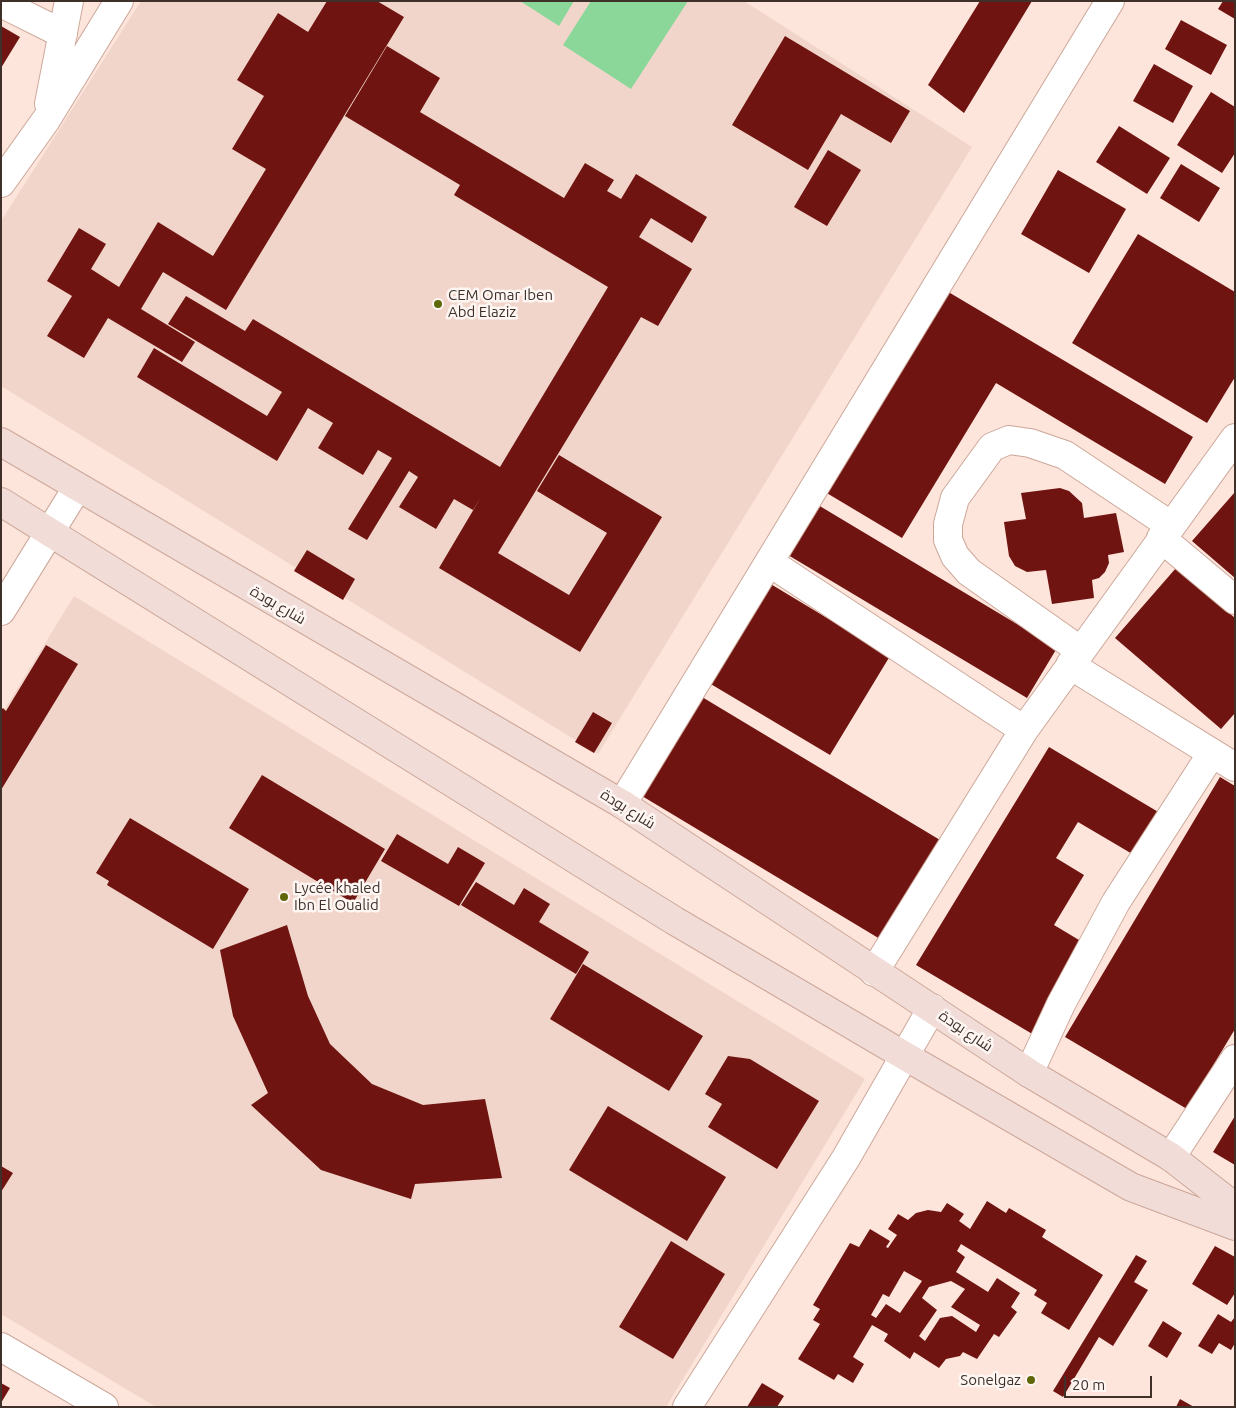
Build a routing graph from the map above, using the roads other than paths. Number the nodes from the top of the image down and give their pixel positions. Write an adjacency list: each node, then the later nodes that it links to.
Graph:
1 (69, 1): 6 (street)
2 (119, 1): 7 (street)
3 (1110, 1): 15 (street)
4 (1, 3): 5 (street)
5 (28, 9): 6 (street)
6 (63, 34): 7 (street)
7 (46, 120): 8 (street)
8 (1, 183)
9 (1235, 438): 14 (street)
10 (1, 442): 11 (street, شارع بودة)
11 (77, 488): 13 (street); 22 (street, شارع بودة)
12 (1, 502): 13 (street)
13 (50, 532): 17 (street); 25 (street)
14 (1166, 532): 16 (street); 18 (street); 18 (street)
15 (769, 562): 19 (street); 22 (street)
16 (1235, 600)
17 (1, 611)
18 (1076, 658): 19 (street); 20 (street)
19 (1024, 730): 23 (street)
20 (1212, 753): 21 (street); 27 (street)
21 (1235, 768)
22 (622, 804): 23 (street, شارع بودة)
23 (874, 972): 24 (street, شارع بودة)
24 (932, 1008): 25 (street); 27 (street, شارع بودة)
25 (905, 1056): 30 (street); 33 (street)
26 (1235, 1059): 28 (street)
27 (1029, 1073): 28 (street, شارع بودة)
28 (1171, 1157): 29 (street, شارع بودة)
29 (1235, 1207)
30 (1235, 1226)
31 (1, 1347): 32 (street)
32 (104, 1407)
33 (688, 1407)

